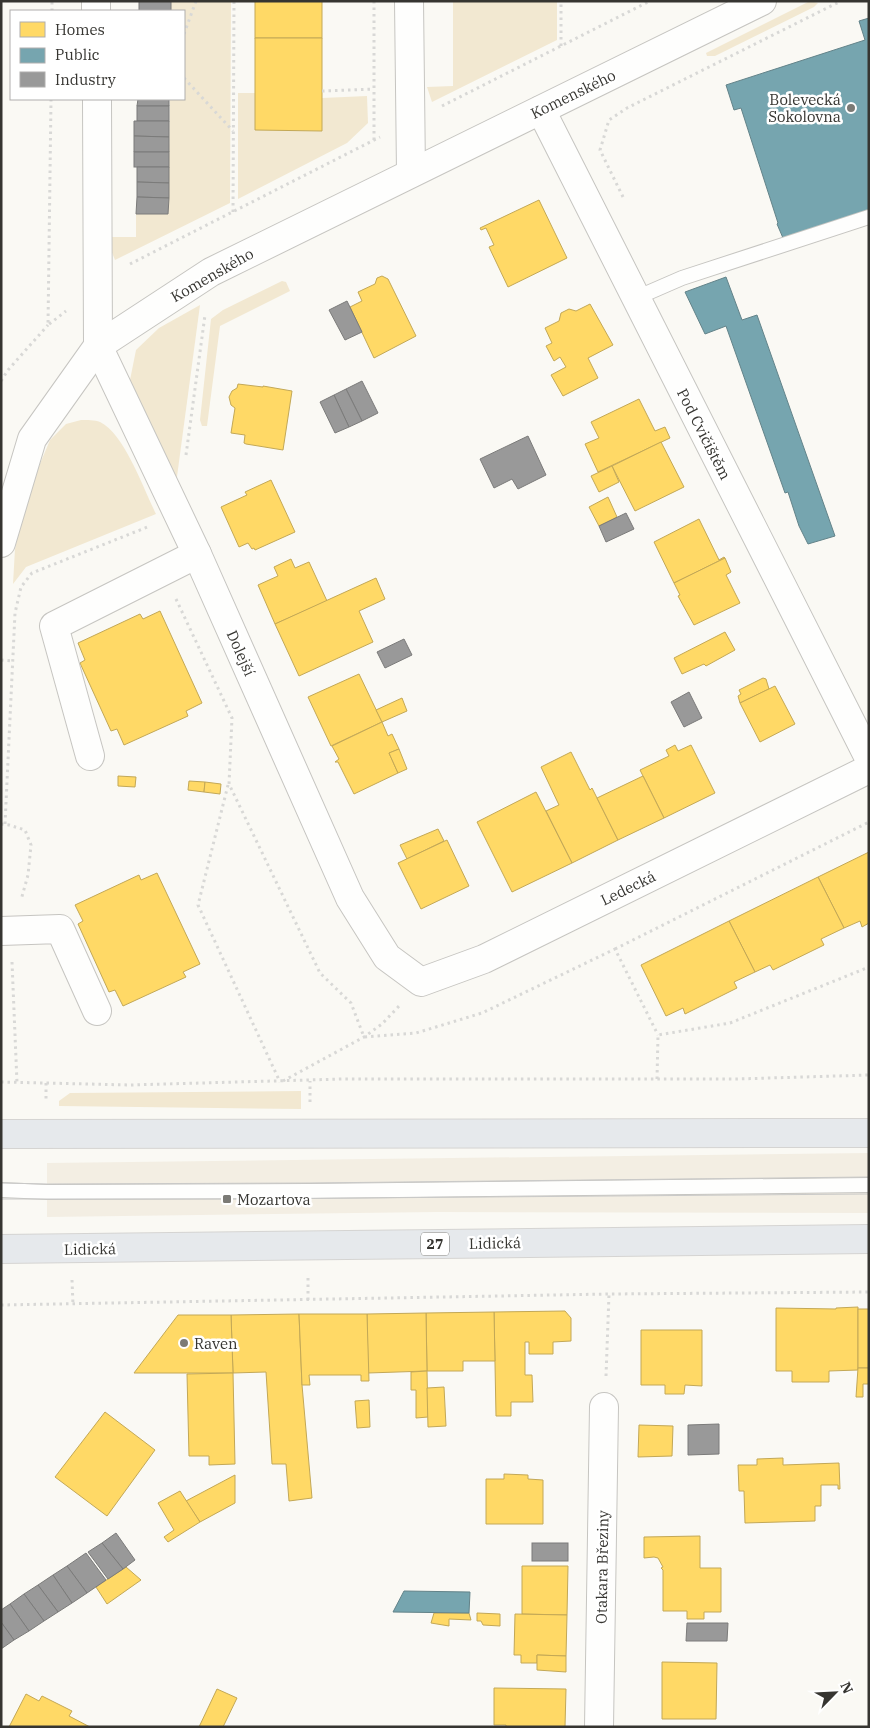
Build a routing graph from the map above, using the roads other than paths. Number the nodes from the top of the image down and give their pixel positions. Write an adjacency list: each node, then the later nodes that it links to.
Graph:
1 (409, 1): 6 (street)
2 (762, 1): 3 (street, Komenského)
3 (735, 8): 5 (street, Komenského)
4 (97, 100): 9 (street)
5 (541, 110): 6 (street, Komenského); 8 (street, Pod Cvičištěm)
6 (410, 173): 9 (street, Komenského)
7 (869, 216): 8 (lane)
8 (636, 298): 13 (street, Pod Cvičištěm)
9 (98, 346): 10 (street, Komenského); 11 (street, Dolejší)
10 (1, 543)
11 (197, 554): 12 (street); 16 (street, Dolejší)
12 (90, 756)
13 (869, 758)
14 (869, 769): 16 (street, Ledecká)
15 (6, 931): 17 (street)
16 (421, 982)
17 (97, 1011)
18 (869, 1133): 19 (main road)
19 (1, 1134)
20 (869, 1186): 21 (lane)
21 (1, 1190)
22 (869, 1239): 23 (main road, Lidická / 27)
23 (1, 1249)
24 (604, 1407): 25 (street, Otakara Březiny)
25 (599, 1727)

